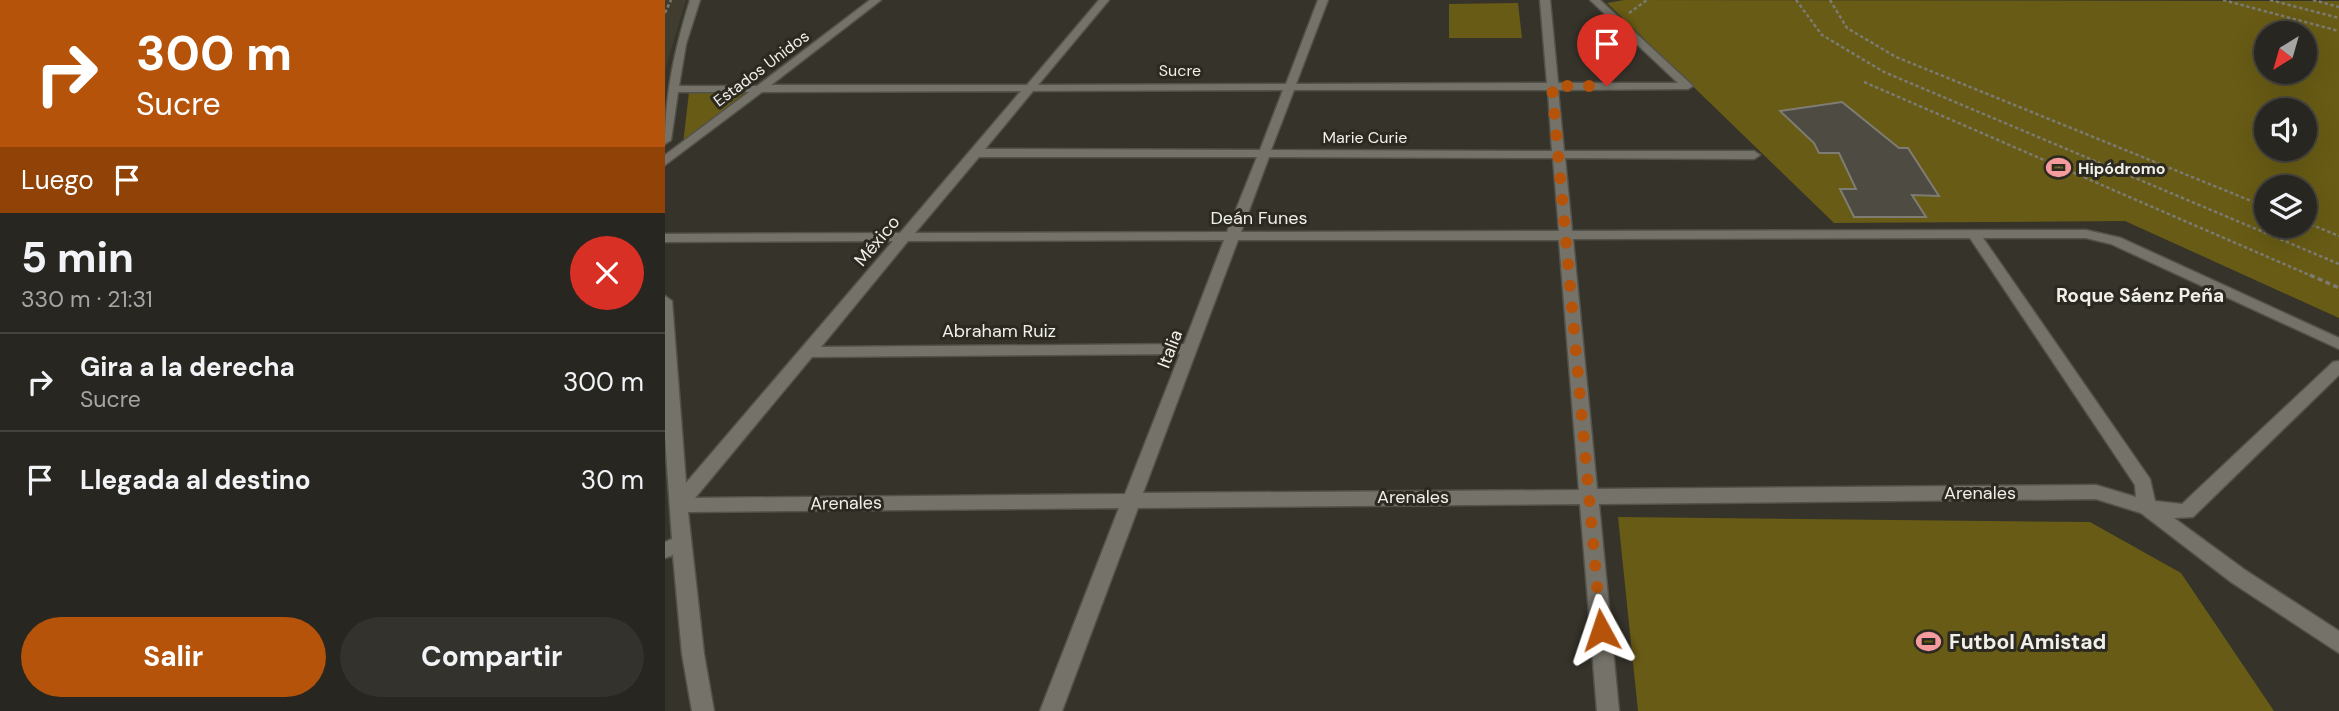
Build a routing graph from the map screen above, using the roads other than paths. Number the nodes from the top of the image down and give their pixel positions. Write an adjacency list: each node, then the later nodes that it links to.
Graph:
1 (695, 0): 11 (street)
2 (876, 0): 10 (street, Estados Unidos)
3 (1104, 0): 7 (street, México)
4 (1323, 0): 8 (street, Italia)
5 (1545, 0): 9 (street)
6 (1595, 0): 9 (street, Sucre)
7 (1031, 86): 8 (street, Sucre); 10 (street, Sucre); 14 (street, México)
8 (1292, 86): 9 (street, Sucre); 13 (street, Italia)
9 (1552, 86): 15 (street)
10 (762, 88): 11 (street, Sucre); 17 (street, Estados Unidos)
11 (673, 89): 12 (street)
12 (665, 140)
13 (1266, 152): 14 (street, Marie Curie); 15 (street, Marie Curie); 22 (street, Italia)
14 (976, 153): 20 (street, México)
15 (1557, 153): 16 (street, Marie Curie); 19 (street)
16 (1753, 155)
17 (665, 161)
18 (1974, 234): 19 (street, Deán Funes); 24 (street, Deán Funes); 31 (street)
19 (1563, 236): 22 (street, Deán Funes); 28 (street)
20 (906, 237): 21 (street, Deán Funes); 22 (street, Deán Funes); 26 (street, México)
21 (665, 238)
22 (1233, 238): 25 (street, Italia)
23 (665, 301): 30 (street)
24 (2339, 344)
25 (1190, 349): 26 (street, Abraham Ruiz); 29 (street, Italia)
26 (807, 352): 30 (street, México)
27 (2339, 366): 31 (street)
28 (1589, 495): 29 (street, Arenales); 31 (street, Arenales); 36 (street)
29 (1131, 499): 30 (street, Arenales); 35 (street, Italia)
30 (678, 505): 32 (street)
31 (2146, 507): 33 (street)
32 (674, 547): 34 (street)
33 (2339, 643)
34 (703, 711)
35 (1051, 711)
36 (1608, 711)

